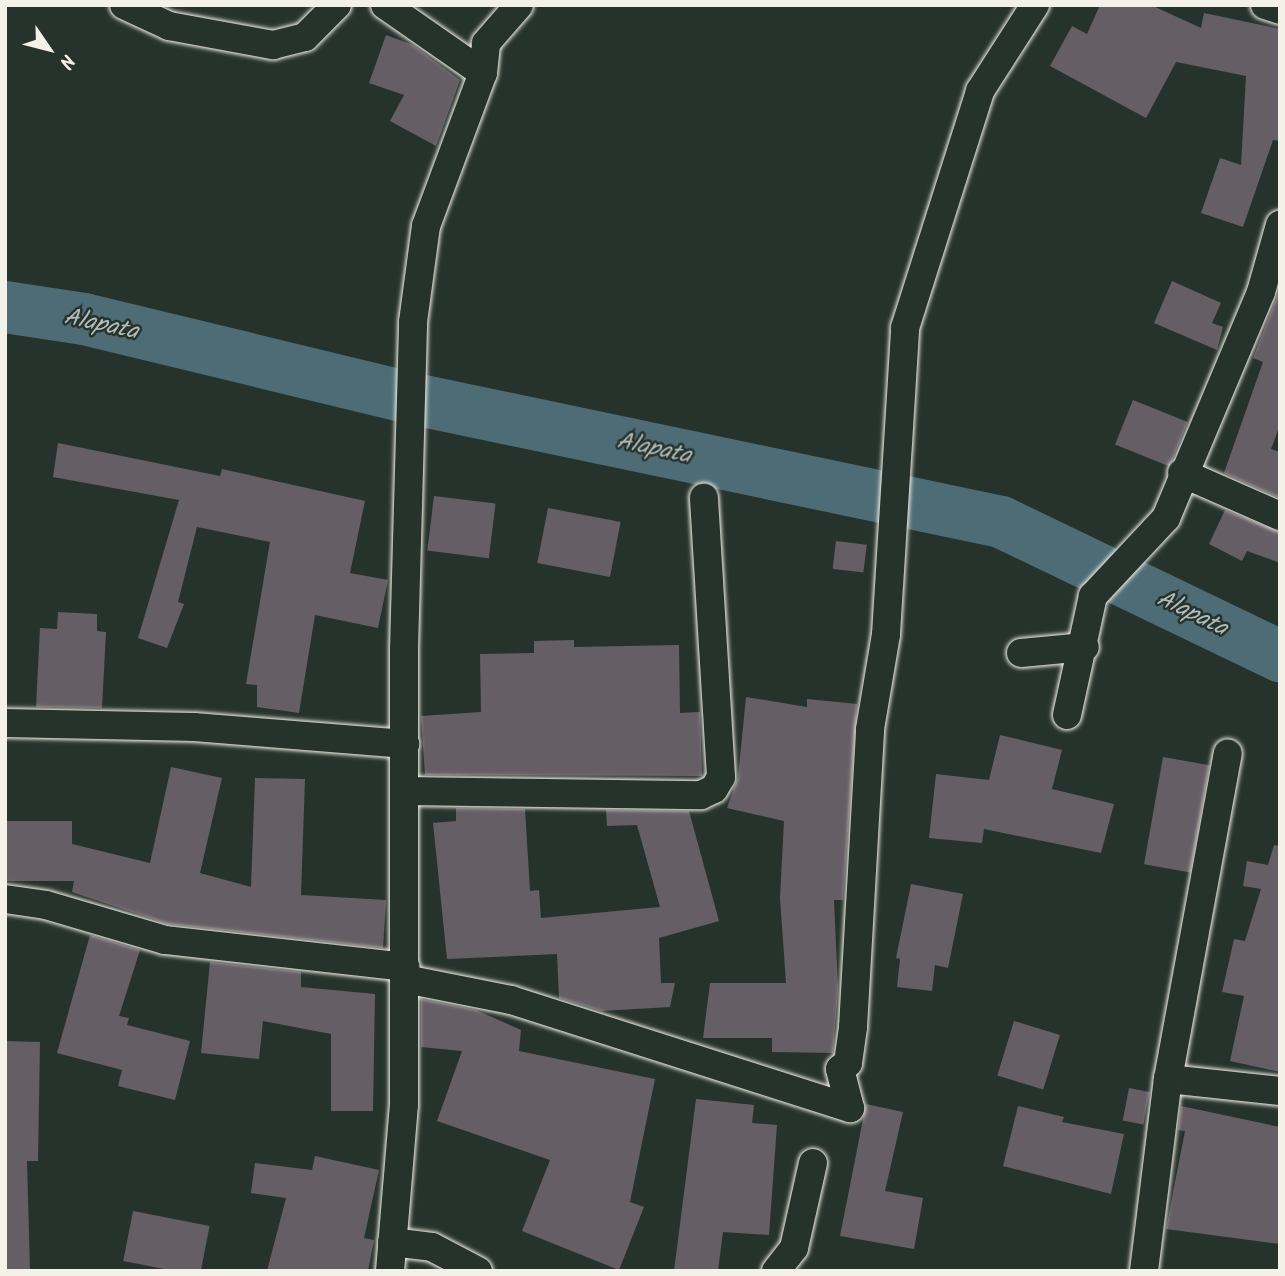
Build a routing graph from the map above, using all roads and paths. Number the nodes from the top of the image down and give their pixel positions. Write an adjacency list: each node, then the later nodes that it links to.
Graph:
1 (124, 5): 2 (street)
2 (337, 5)
3 (385, 5): 8 (street)
4 (519, 5): 8 (street)
5 (1035, 5): 21 (street)
6 (1265, 5): 7 (street)
7 (1280, 10)
8 (483, 72): 17 (street)
9 (1280, 225): 10 (street)
10 (1182, 472): 12 (street); 13 (street)
11 (704, 498): 19 (street)
12 (1280, 516)
13 (1085, 647): 14 (street); 15 (street)
14 (1020, 653)
15 (1067, 715)
16 (5, 723): 17 (street)
17 (405, 744): 19 (street)
18 (1228, 753): 22 (street)
19 (405, 791): 21 (street)
20 (5, 899): 21 (street)
21 (405, 973): 25 (street)
22 (1168, 1079): 23 (street); 29 (street)
23 (1280, 1091)
24 (813, 1163): 28 (street)
25 (393, 1242): 26 (street); 27 (street)
26 (390, 1271)
27 (478, 1271)
28 (776, 1271)
29 (1144, 1271)

